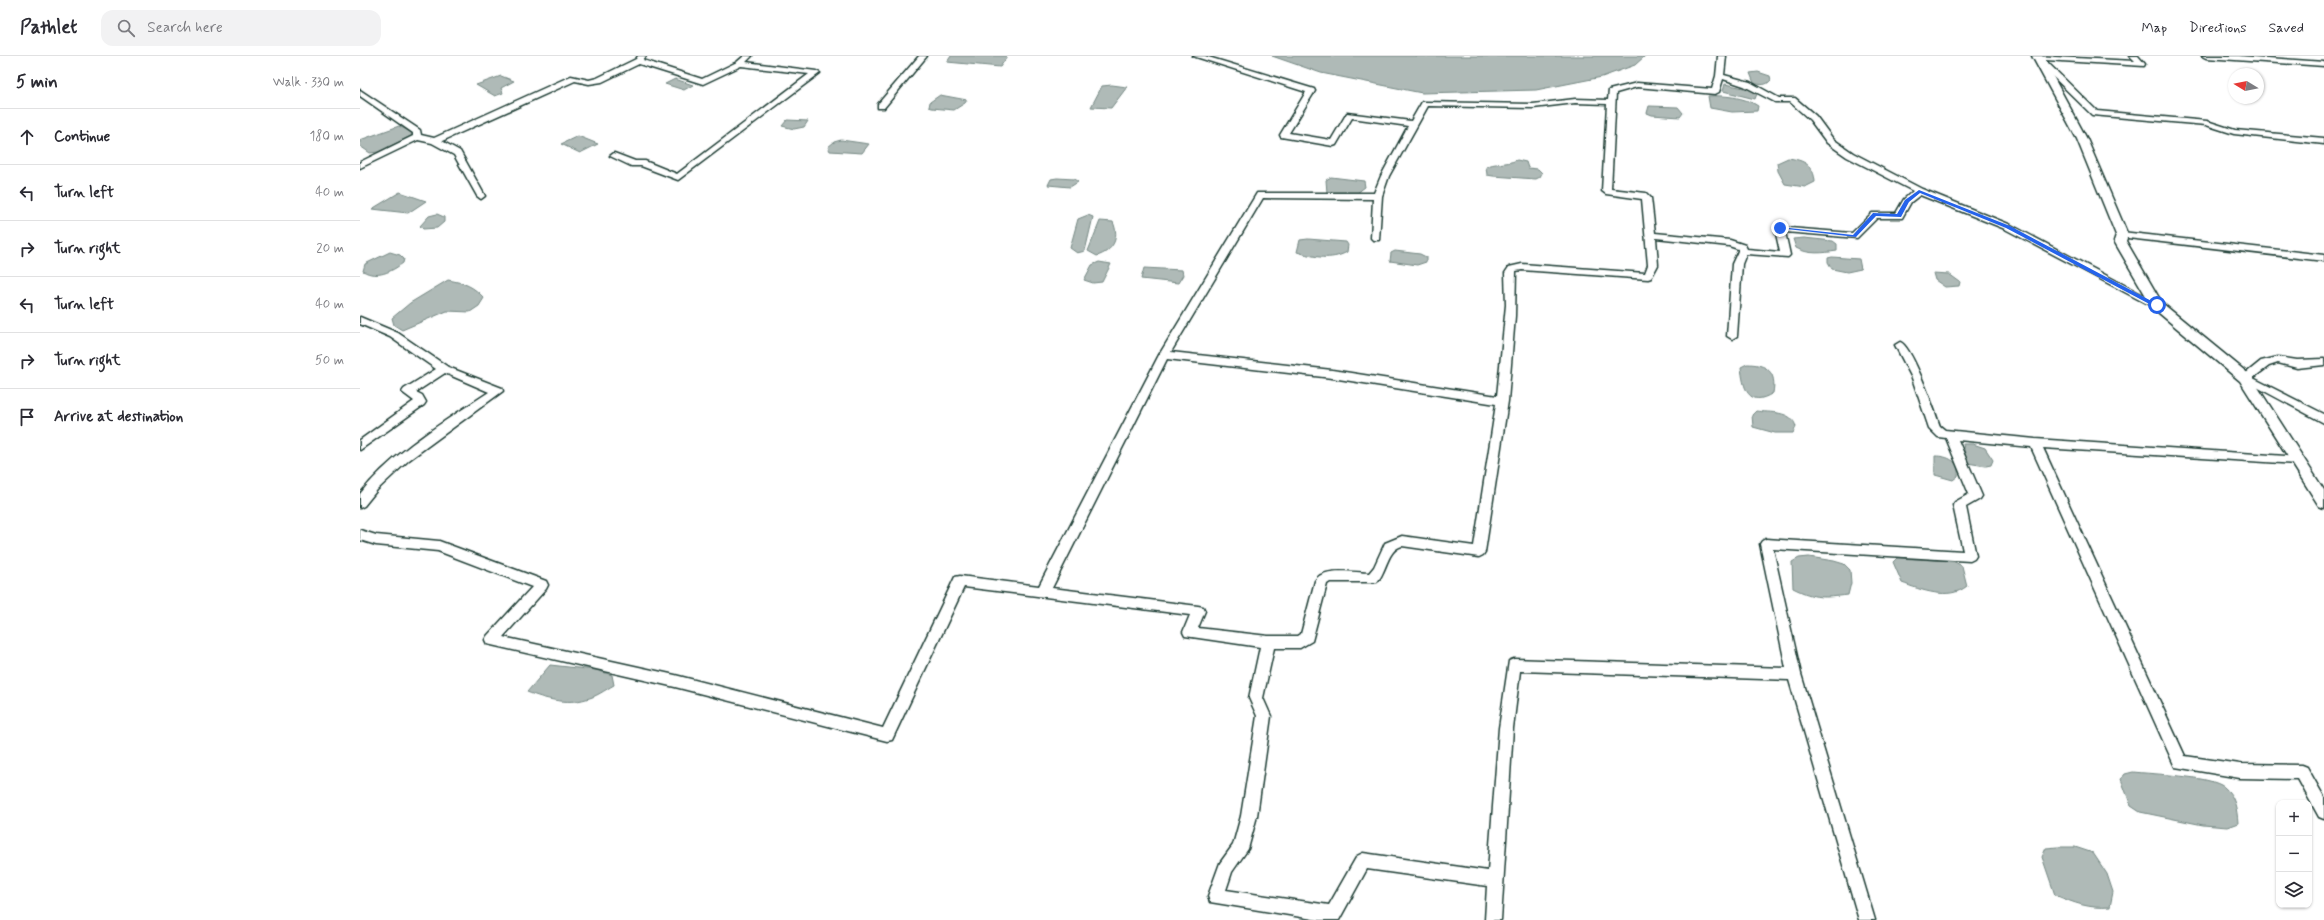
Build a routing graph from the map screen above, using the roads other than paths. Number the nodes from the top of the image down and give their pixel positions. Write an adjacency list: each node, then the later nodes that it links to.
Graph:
1 (748, 56): 9 (street)
2 (923, 56): 14 (street)
3 (1197, 56): 15 (street)
4 (1722, 56): 11 (street)
5 (2134, 56): 7 (street)
6 (2206, 56): 10 (street)
7 (2038, 57): 18 (street); 25 (street)
8 (640, 59): 9 (street); 17 (street)
9 (740, 64): 19 (street)
10 (2324, 64)
11 (1720, 76): 13 (street); 21 (street)
12 (361, 94): 16 (street)
13 (1611, 102): 15 (street); 24 (street)
14 (881, 106)
15 (1413, 124): 23 (street)
16 (417, 137): 17 (street); 20 (street)
17 (435, 141): 22 (street)
18 (2324, 141)
19 (614, 156)
20 (360, 165)
21 (1919, 191): 27 (street); 29 (street)
22 (481, 196)
23 (1378, 196): 26 (street); 33 (street)
24 (1651, 234): 27 (street); 37 (street)
25 (2122, 235): 28 (street); 29 (street)
26 (1376, 238)
27 (1743, 251): 31 (street)
28 (2324, 258)
29 (2157, 305): 36 (street)
30 (360, 320): 35 (street)
31 (1732, 336)
32 (1900, 345): 39 (street)
33 (1164, 356): 37 (street); 46 (street)
34 (2324, 362): 36 (street)
35 (444, 369): 41 (street); 44 (street)
36 (2245, 378): 38 (street); 42 (street)
37 (1502, 401): 47 (street)
38 (2324, 419)
39 (1952, 436): 40 (street); 48 (street)
40 (2035, 443): 42 (street); 49 (street)
41 (360, 446)
42 (2297, 460): 43 (street)
43 (2324, 502)
44 (360, 503)
45 (360, 535): 46 (street)
46 (1043, 592): 47 (street)
47 (1268, 642): 50 (street)
48 (1794, 674): 50 (street); 52 (street)
49 (2324, 812)
50 (1497, 880): 51 (street)
51 (1493, 920)
52 (1867, 920)

